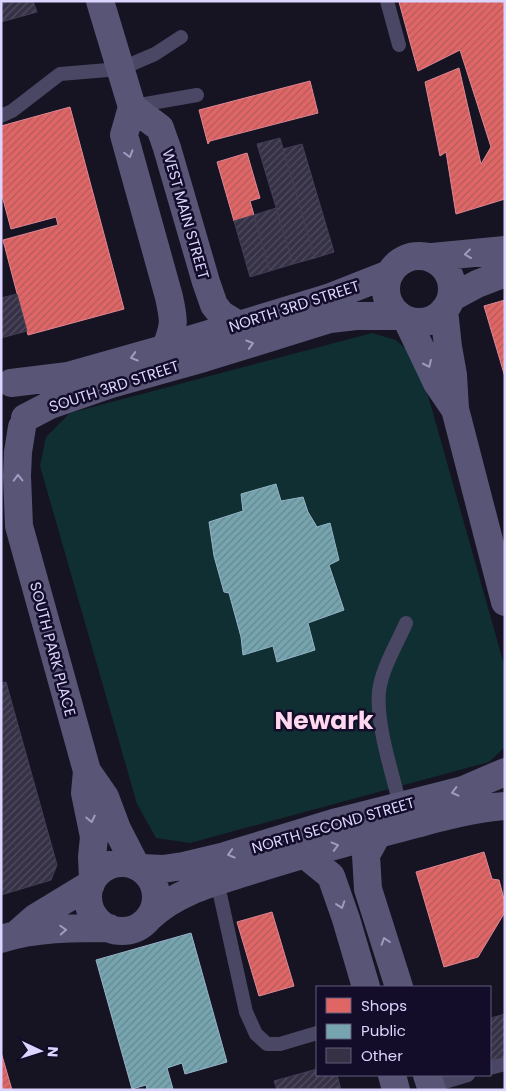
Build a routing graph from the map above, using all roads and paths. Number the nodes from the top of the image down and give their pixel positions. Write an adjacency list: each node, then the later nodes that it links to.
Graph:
1 (100, 1): 5 (main road)
2 (387, 1): 4 (lane)
3 (181, 37): 5 (lane)
4 (399, 46)
5 (120, 69): 7 (main road); 8 (lane)
6 (197, 95): 7 (lane)
7 (132, 107): 15 (main road, WEST MAIN STREET); 16 (main road, one-way to 16)
8 (1, 116)
9 (505, 250): 10 (main road, one-way to 10)
10 (432, 257): 12 (main road); 13 (main road)
11 (505, 273): 13 (main road)
12 (389, 274): 14 (main road); 15 (main road, NORTH 3RD STREET)
13 (448, 304): 14 (main road); 18 (main road)
14 (403, 318): 16 (main road, NORTH 3RD STREET, one-way to 14); 18 (main road, one-way to 18)
15 (237, 324): 16 (main road, NORTH 3RD STREET)
16 (185, 344): 17 (main road, SOUTH 3RD STREET, one-way to 17); 19 (main road, SOUTH 3RD STREET)
17 (6, 381): 19 (main road)
18 (455, 409): 23 (main road)
19 (24, 422): 20 (main road, SOUTH 3RD STREET); 22 (main road, SOUTH PARK PLACE, one-way to 19)
20 (1, 445)
21 (1, 497): 22 (main road, SOUTH PARK PLACE)
22 (19, 526): 25 (main road, SOUTH PARK PLACE)
23 (505, 602)
24 (406, 623): 27 (lane)
25 (87, 771): 31 (main road, SOUTH PARK PLACE); 33 (main road, SOUTH PARK PLACE, one-way to 33)
26 (503, 773): 27 (main road, NORTH SECOND STREET, one-way to 27)
27 (400, 805): 31 (main road, NORTH SECOND STREET, one-way to 31)
28 (505, 806): 29 (main road, NORTH SECOND STREET)
29 (378, 835): 30 (main road, NORTH SECOND STREET, one-way to 29); 38 (main road, one-way to 29)
30 (304, 854): 32 (main road, NORTH SECOND STREET); 37 (main road, one-way to 37)
31 (147, 868): 33 (main road); 34 (main road)
32 (217, 881): 34 (main road, NORTH SECOND STREET); 39 (lane)
33 (92, 882): 35 (main road); 36 (main road)
34 (150, 917): 35 (main road)
35 (109, 928): 36 (main road, one-way to 35)
36 (10, 936)
37 (366, 986)
38 (399, 986)
39 (316, 1034)
40 (505, 1064): 41 (lane)
41 (491, 1068)
42 (392, 1076): 45 (main road)
43 (463, 1076): 44 (lane)
44 (430, 1083)
45 (396, 1090)

